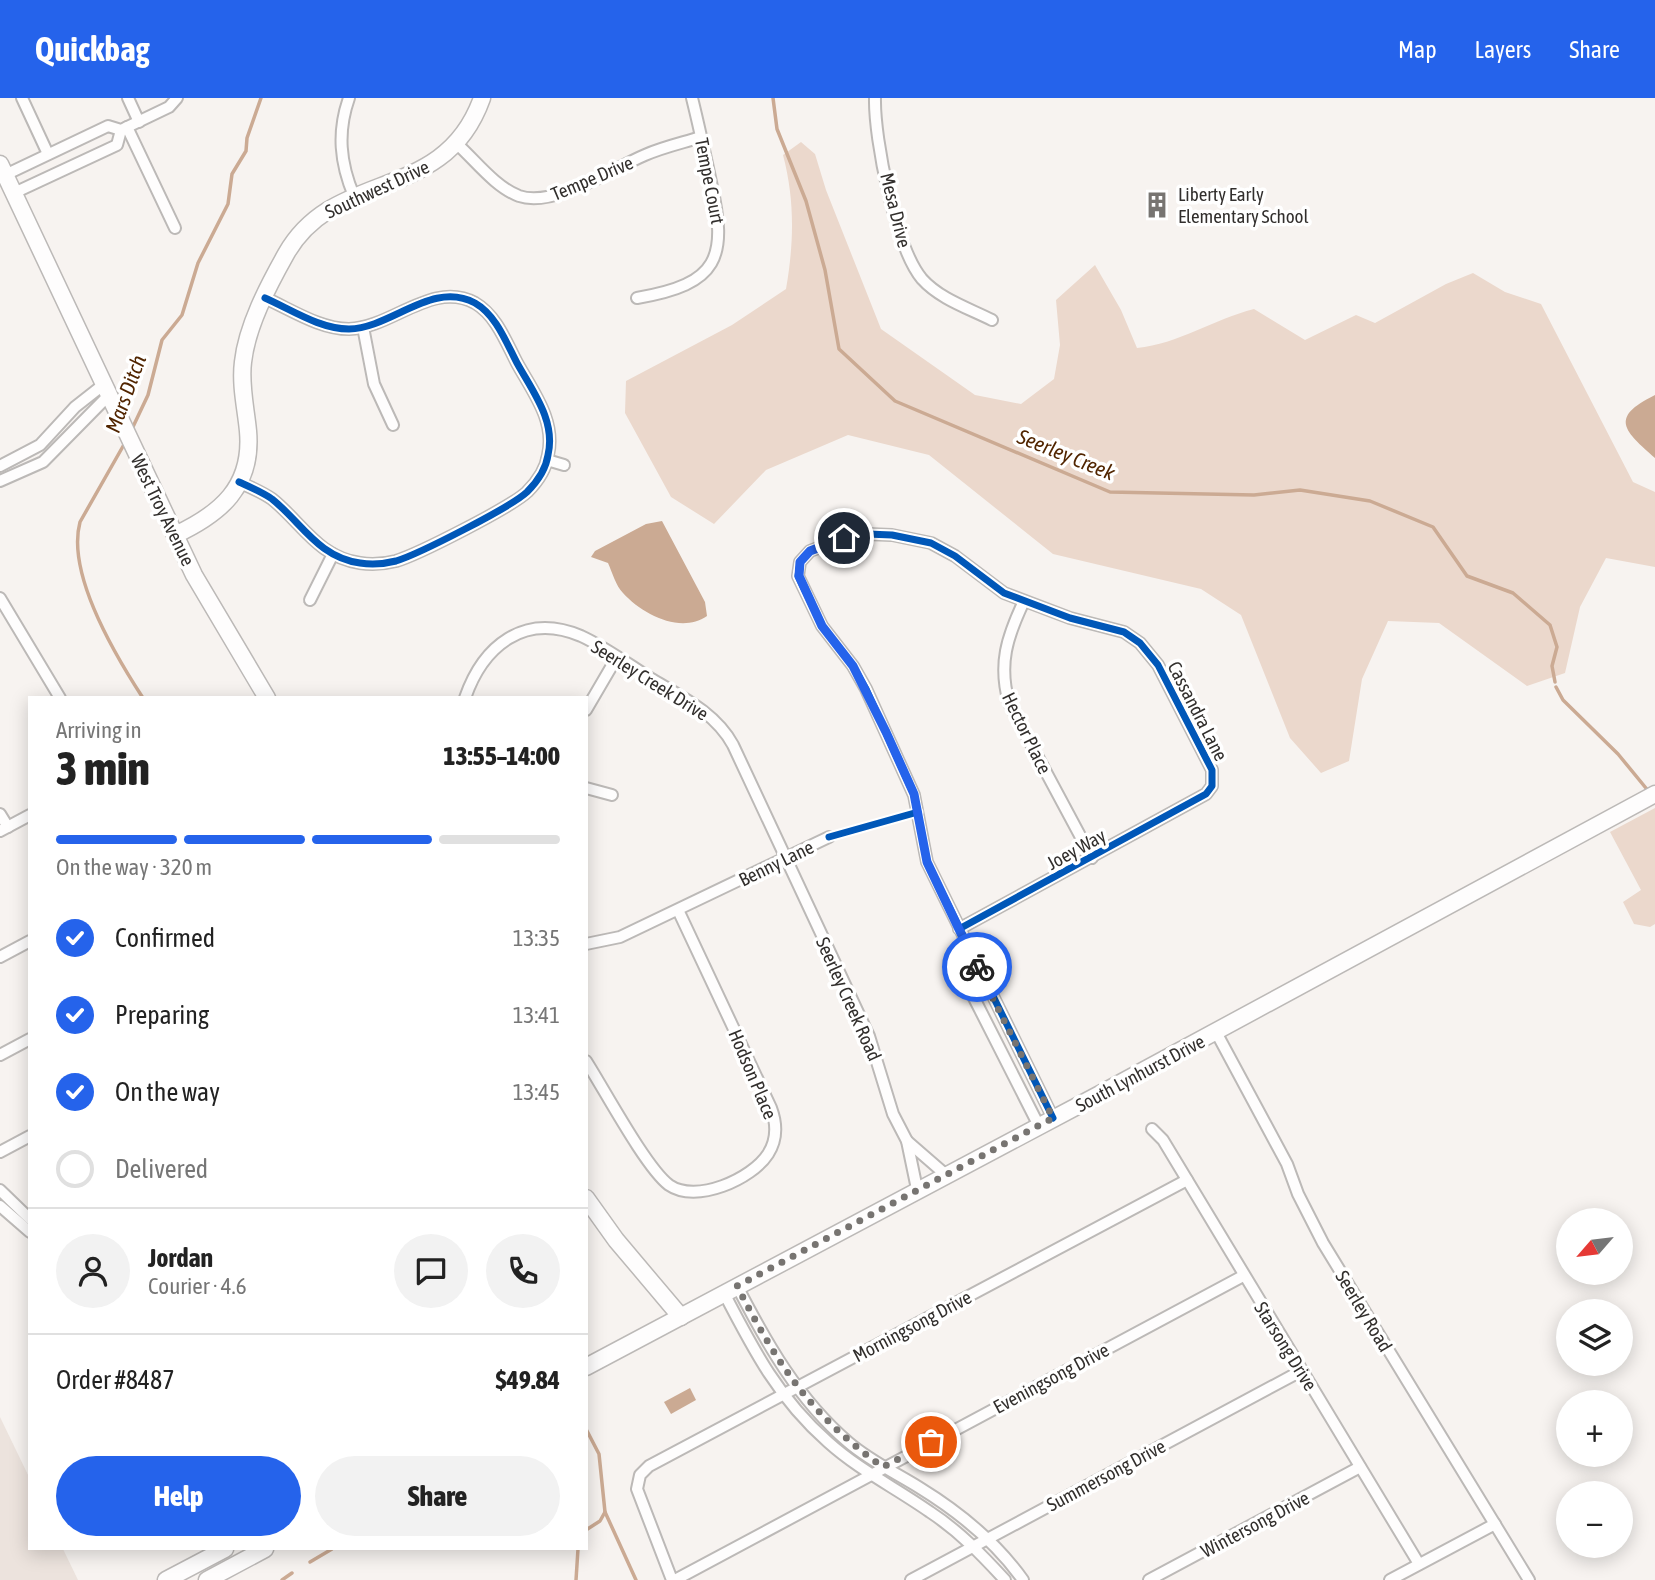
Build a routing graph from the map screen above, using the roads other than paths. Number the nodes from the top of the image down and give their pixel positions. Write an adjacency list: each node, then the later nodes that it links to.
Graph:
1 (22, 98): 12 (street)
2 (128, 98): 8 (street)
3 (177, 98): 8 (street)
4 (349, 98): 15 (street)
5 (482, 98): 11 (street, Southwest Drive)
6 (692, 98): 10 (street, Tempe Court)
7 (875, 98): 19 (street, Mesa Drive)
8 (139, 122): 9 (street)
9 (124, 129): 12 (street); 14 (street); 16 (street)
10 (701, 137): 11 (street, Tempe Drive); 18 (street, Tempe Court)
11 (457, 144): 15 (street, Southwest Drive)
12 (48, 154): 13 (street)
13 (3, 169): 14 (street, West Troy Avenue)
14 (14, 193): 21 (street, West Troy Avenue)
15 (354, 197): 17 (street, Southwest Drive)
16 (175, 228)
17 (265, 298): 20 (street); 27 (street, Southwest Drive)
18 (637, 298)
19 (992, 320)
20 (363, 327): 22 (street); 23 (street)
21 (106, 390): 25 (street); 26 (street); 28 (street, West Troy Avenue)
22 (393, 425)
23 (547, 460): 24 (street); 29 (street)
24 (564, 465)
25 (0, 466)
26 (0, 481)
27 (239, 482): 28 (street, Southwest Drive); 29 (street)
28 (174, 536): 35 (street, West Troy Avenue)
29 (333, 555): 31 (street)
30 (0, 598): 34 (street)
31 (310, 600)
32 (1024, 601): 39 (street, Cassandra Lane); 46 (street, Hector Place); 49 (street)
33 (617, 657): 36 (street, Seerley Creek Drive); 37 (street); 47 (street, Seerley Creek Drive)
34 (59, 696)
35 (266, 696)
36 (466, 696)
37 (588, 707)
38 (588, 789): 40 (street)
39 (1206, 794): 46 (street, Joey Way)
40 (612, 795)
41 (1650, 797): 54 (street, South Lynhurst Drive)
42 (0, 814): 44 (street)
43 (28, 817): 44 (street)
44 (4, 829)
45 (829, 837): 47 (street, Benny Lane)
46 (1092, 858): 49 (street, Joey Way)
47 (786, 859): 48 (street, Benny Lane); 61 (street, Seerley Creek Road)
48 (678, 910): 51 (street, Benny Lane); 57 (street, Hodson Place)
49 (959, 929): 52 (street)
50 (28, 942): 53 (street)
51 (588, 944)
52 (971, 954): 58 (street); 58 (street)
53 (0, 957)
54 (1216, 1032): 58 (street, South Lynhurst Drive); 81 (street, Seerley Road)
55 (28, 1040): 56 (street)
56 (0, 1055)
57 (588, 1064)
58 (1046, 1122): 63 (street, South Lynhurst Drive)
59 (1152, 1129): 64 (street, Starsong Drive)
60 (28, 1137): 62 (street)
61 (907, 1140): 63 (street, Seerley Creek Road); 66 (street, Seerley Creek Road)
62 (0, 1152)
63 (945, 1174): 66 (street, South Lynhurst Drive)
64 (1187, 1180): 71 (street, Starsong Drive); 76 (street, Morningsong Drive)
65 (0, 1189): 69 (street)
66 (917, 1189): 72 (street, South Lynhurst Drive)
67 (588, 1201): 73 (street)
68 (0, 1206): 70 (street)
69 (28, 1217)
70 (28, 1230)
71 (1242, 1276): 75 (street, Starsong Drive); 78 (street, Eveningsong Drive)
72 (731, 1290): 73 (street, South Lynhurst Drive); 76 (street); 77 (street)
73 (681, 1317): 74 (street, South Lynhurst Drive)
74 (588, 1366)
75 (1301, 1371): 79 (street, Starsong Drive); 82 (street, Summersong Drive)
76 (796, 1387): 77 (street, Morningsong Drive); 78 (street)
77 (781, 1395): 80 (street); 89 (street, Morningsong Drive)
78 (883, 1467): 80 (street, Eveningsong Drive); 82 (street)
79 (1360, 1467): 86 (street, Starsong Drive); 93 (street, Wintersong Drive)
80 (869, 1475): 83 (street); 89 (street, Eveningsong Drive)
81 (1495, 1524): 86 (street); 95 (street, Seerley Road)
82 (986, 1539): 83 (street, Summersong Drive); 92 (street)
83 (974, 1546): 90 (street, Summersong Drive); 91 (street)
84 (223, 1550): 87 (street)
85 (263, 1550): 88 (street)
86 (1419, 1564): 94 (street)
87 (166, 1580)
88 (207, 1580)
89 (673, 1580)
90 (911, 1580)
91 (1005, 1580)
92 (1023, 1580)
93 (1149, 1580)
94 (1390, 1580)
95 (1529, 1580)

